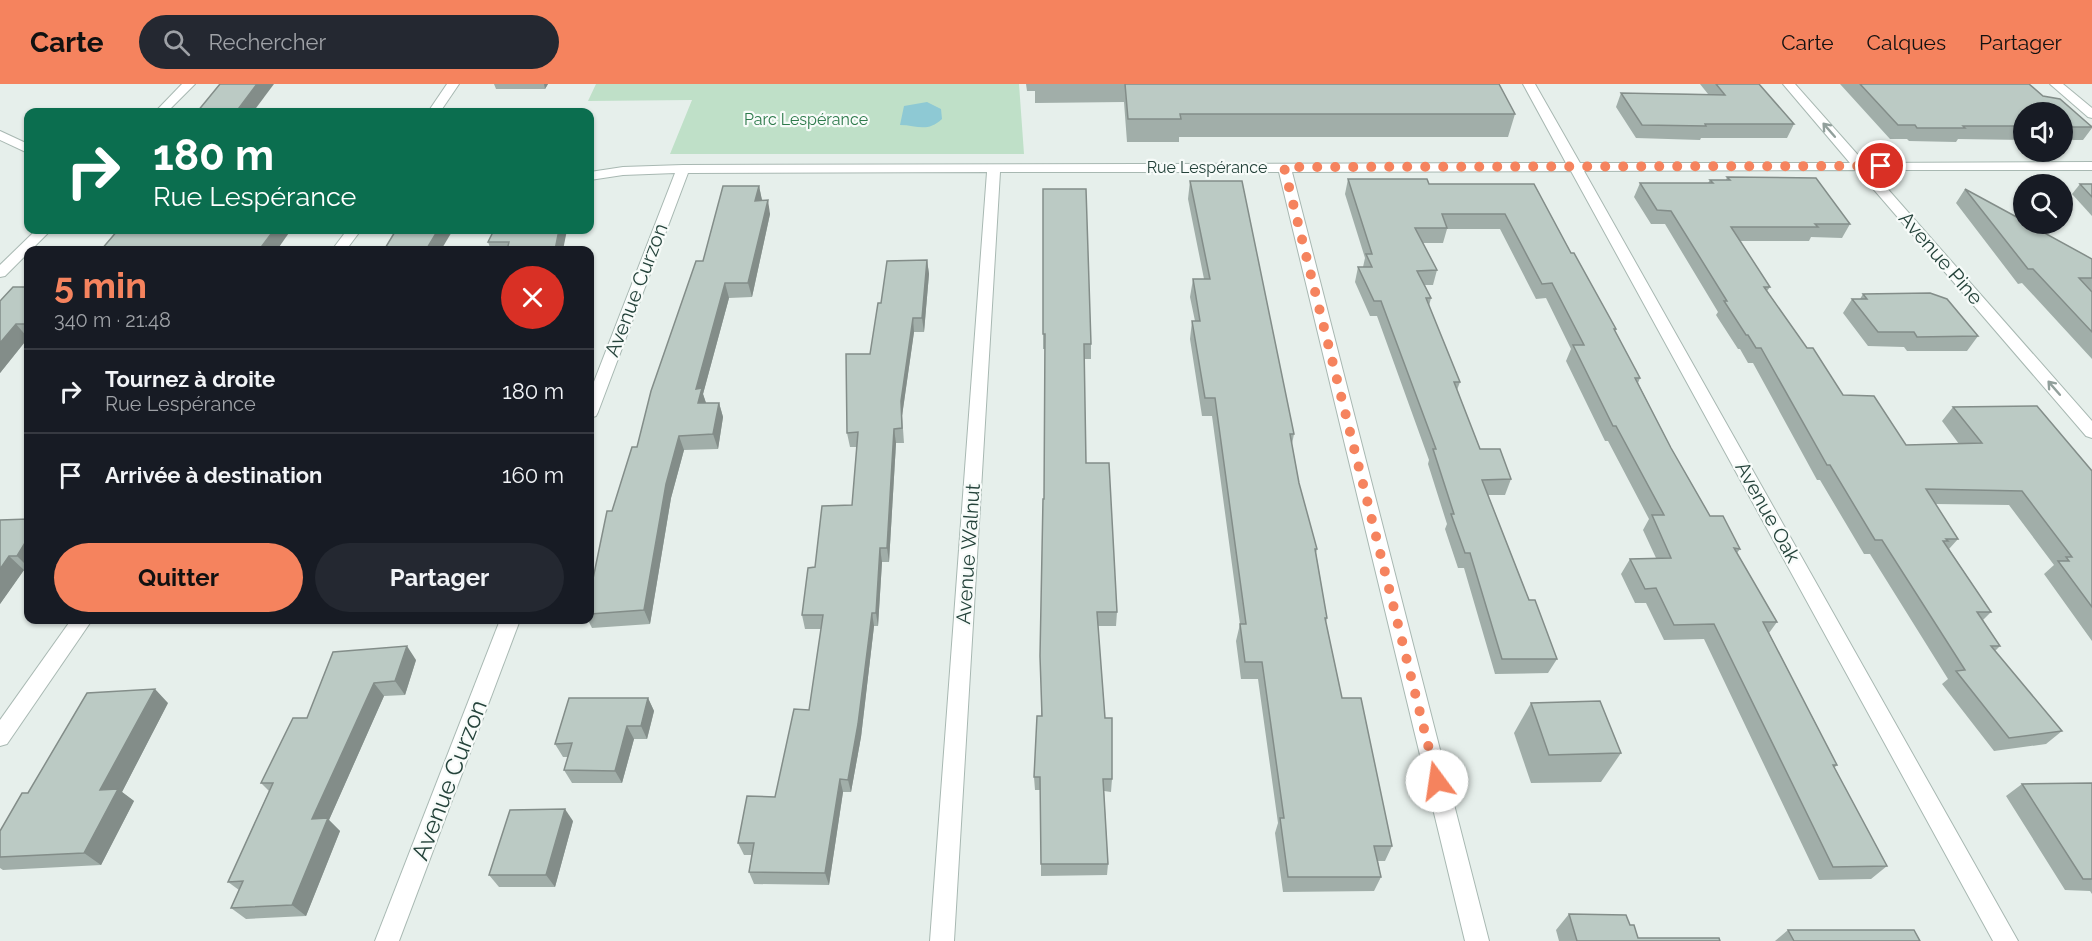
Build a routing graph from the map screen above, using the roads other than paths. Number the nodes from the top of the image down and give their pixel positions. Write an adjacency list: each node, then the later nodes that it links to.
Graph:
1 (189, 84): 6 (street)
2 (453, 84): 7 (street)
3 (1529, 84): 11 (street, Avenue Oak)
4 (1789, 84): 12 (street, Avenue Pine, one-way to 4)
5 (2056, 84): 8 (street)
6 (164, 108)
7 (437, 108)
8 (2092, 114)
9 (0, 135): 10 (street)
10 (24, 147)
11 (1575, 166): 12 (street, Rue Lespérance); 15 (street, Rue Lespérance); 30 (street, Avenue Oak)
12 (1860, 166): 13 (street, Rue Lespérance); 23 (street, Avenue Pine, one-way to 12)
13 (2092, 166)
14 (994, 167): 15 (street, Rue Lespérance); 16 (street, Rue Lespérance); 28 (street, Avenue Walnut)
15 (1284, 167): 29 (street)
16 (683, 169): 17 (street, Rue Lespérance); 22 (street, Avenue Curzon)
17 (594, 175)
18 (40, 234): 19 (street)
19 (28, 246)
20 (24, 250): 21 (street)
21 (0, 273)
22 (594, 402)
23 (2092, 432)
24 (79, 624): 26 (street)
25 (508, 624): 27 (street, Avenue Curzon)
26 (0, 736)
27 (387, 941)
28 (942, 941)
29 (1477, 941)
30 (2006, 941)

